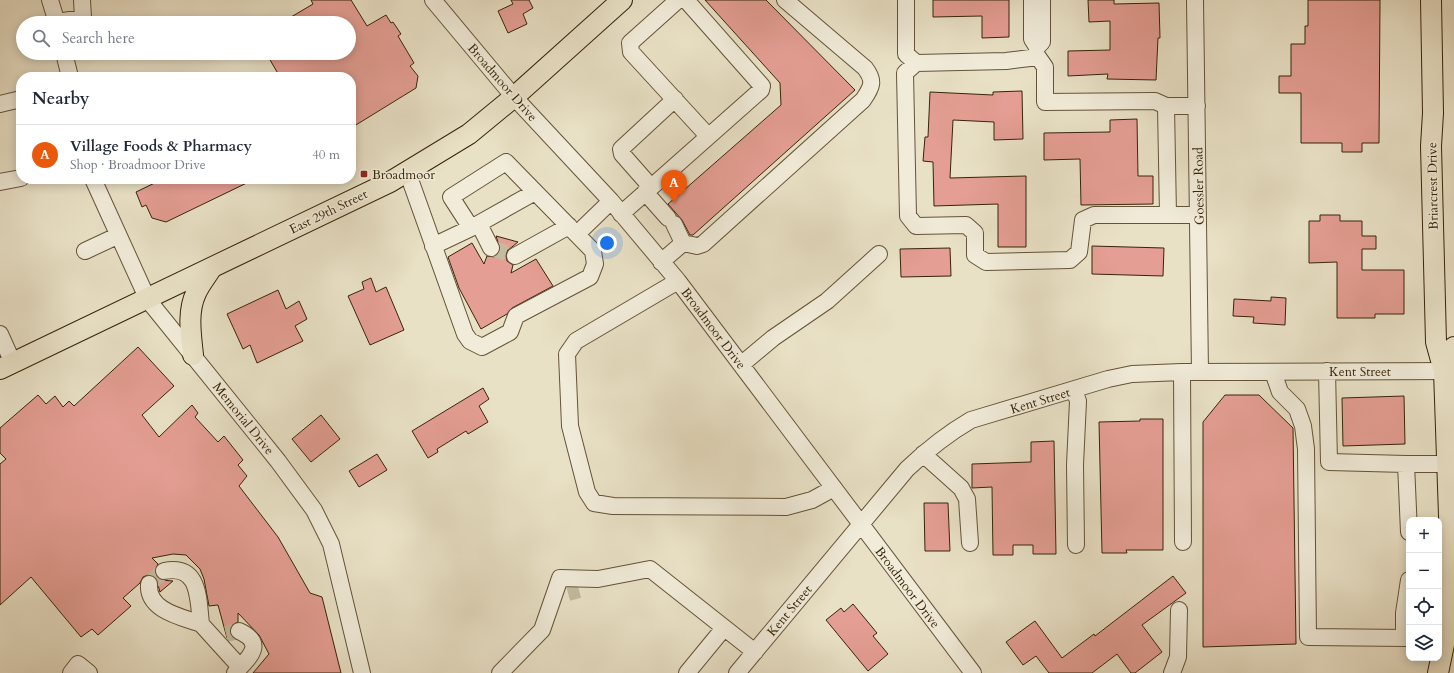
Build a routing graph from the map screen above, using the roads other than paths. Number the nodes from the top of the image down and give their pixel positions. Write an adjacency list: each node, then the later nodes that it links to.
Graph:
1 (50, 0): 13 (street)
2 (82, 0): 14 (street)
3 (433, 0): 19 (street, Broadmoor Drive)
4 (622, 0): 19 (main road, East 29th Street)
5 (678, 0): 20 (street)
6 (686, 0): 25 (street)
7 (785, 0): 39 (street)
8 (906, 0): 17 (street)
9 (1032, 0): 15 (street)
10 (1042, 0): 15 (street)
11 (1195, 0): 24 (street, Goessler Road)
12 (1431, 0): 55 (main road, Briarcrest Drive)
13 (55, 16)
14 (83, 16)
15 (1037, 52): 17 (street); 23 (street)
16 (66, 60): 18 (street)
17 (916, 63): 34 (street)
18 (69, 72)
19 (514, 97): 26 (main road, East 29th Street); 32 (street, Broadmoor Drive)
20 (675, 99): 25 (street); 30 (street)
21 (16, 100): 22 (street)
22 (0, 104)
23 (1166, 106): 24 (street); 34 (street)
24 (1197, 106): 35 (street, Goessler Road)
25 (708, 136): 30 (street)
26 (407, 171): 40 (street); 46 (main road, East 29th Street)
27 (16, 179): 28 (street)
28 (0, 182)
29 (95, 184): 38 (street, Memorial Drive)
30 (648, 190): 33 (street); 39 (street)
31 (535, 192): 36 (street); 36 (street); 37 (street)
32 (611, 201): 33 (street, Broadmoor Drive); 37 (street)
33 (622, 214): 45 (street, Broadmoor Drive)
34 (1168, 215): 35 (street)
35 (1198, 215): 57 (street, Goessler Road)
36 (475, 226): 40 (street); 41 (street)
37 (573, 230): 40 (street); 44 (street)
38 (117, 236): 42 (street); 48 (street, Memorial Drive)
39 (683, 243): 45 (street)
40 (434, 246)
41 (491, 248)
42 (85, 251)
43 (879, 254): 52 (street)
44 (515, 256)
45 (661, 262): 47 (street, Broadmoor Drive)
46 (212, 268): 48 (main road, East 29th Street); 51 (main road)
47 (678, 281): 52 (street, Broadmoor Drive); 65 (street)
48 (148, 300): 51 (street, Memorial Drive); 53 (main road, East 29th Street)
49 (0, 334): 53 (street)
50 (1454, 347): 55 (main road, Briarcrest Drive)
51 (193, 355): 88 (street, Memorial Drive)
52 (742, 364): 65 (street, Broadmoor Drive)
53 (7, 366)
54 (1327, 371): 55 (street, Kent Street); 58 (street, Kent Street); 61 (street)
55 (1449, 371): 64 (main road, Briarcrest Drive)
56 (1182, 372): 57 (street, Kent Street); 59 (street, Kent Street); 69 (street)
57 (1200, 372): 58 (street, Kent Street)
58 (1273, 372): 62 (street)
59 (1074, 390): 60 (street, Kent Street); 71 (street)
60 (923, 454): 67 (street, Kent Street); 70 (street)
61 (1329, 462): 62 (street); 63 (street)
62 (1306, 464): 83 (street)
63 (1406, 464): 64 (street); 66 (street)
64 (1448, 464): 68 (main road, Briarcrest Drive)
65 (834, 488): 67 (street, Broadmoor Drive)
66 (1408, 517)
67 (861, 524): 85 (street, Kent Street); 92 (street, Broadmoor Drive)
68 (1445, 532): 72 (main road, Briarcrest Drive)
69 (1183, 542)
70 (970, 543)
71 (1076, 545)
72 (1453, 564): 84 (main road, Briarcrest Drive)
73 (164, 571): 79 (street)
74 (598, 579): 77 (street); 77 (street); 80 (street)
75 (149, 584): 79 (street)
76 (1408, 589): 81 (street)
77 (567, 593): 89 (street)
78 (1179, 610): 93 (street)
79 (201, 624): 82 (street)
80 (724, 628): 85 (street); 90 (street)
81 (1406, 630)
82 (227, 636): 87 (street); 87 (street)
83 (1406, 638)
84 (1442, 639)
85 (755, 652): 91 (street, Kent Street)
86 (1439, 661): 94 (main road, Briarcrest Drive)
87 (238, 670)
88 (362, 673)
89 (500, 673)
90 (687, 673)
91 (737, 673)
92 (973, 673)
93 (1172, 673)
94 (1438, 673)

